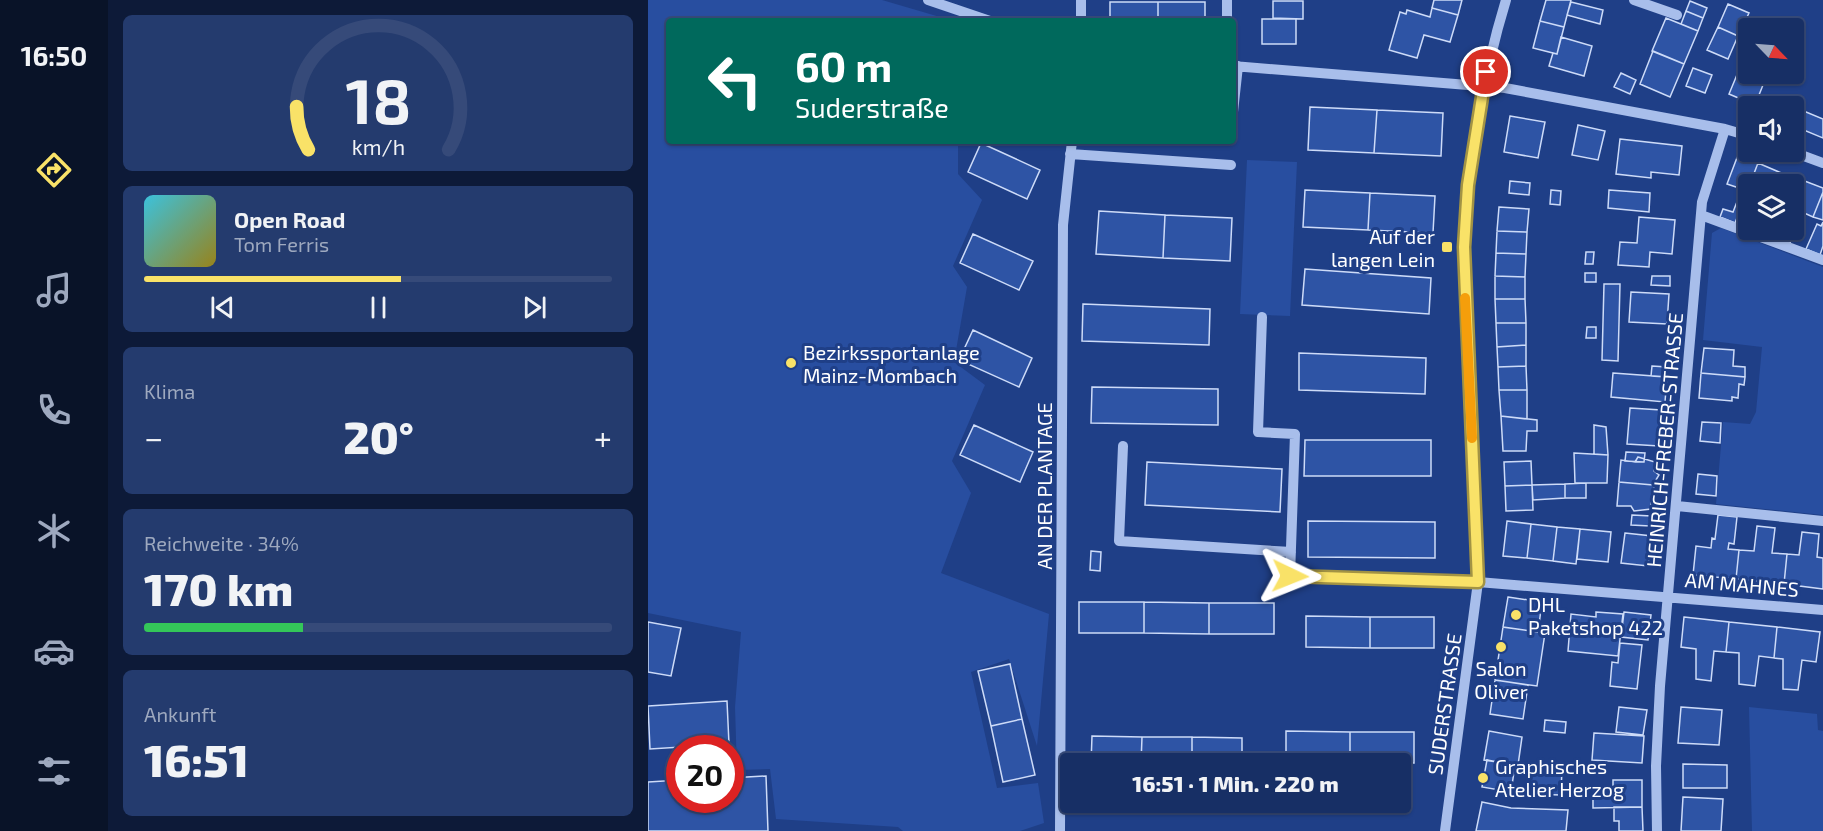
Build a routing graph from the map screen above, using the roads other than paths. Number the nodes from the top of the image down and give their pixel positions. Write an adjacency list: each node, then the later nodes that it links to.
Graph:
1 (928, 0): 7 (street)
2 (1081, 0): 8 (street)
3 (1227, 0): 9 (street)
4 (1506, 0): 11 (street, SUDERSTRASSE)
5 (1634, 0): 6 (street)
6 (1677, 15)
7 (981, 18)
8 (1081, 18)
9 (1227, 18)
10 (1236, 66): 11 (street)
11 (1482, 87): 12 (street); 26 (street, SUDERSTRASSE)
12 (1725, 129): 13 (street); 19 (street, HEINRICH-FREBER-STRASSE)
13 (1738, 133)
14 (1072, 144): 15 (street, AN DER PLANTAGE)
15 (1070, 154): 18 (street); 29 (street, AN DER PLANTAGE)
16 (1804, 156): 17 (street)
17 (1823, 162)
18 (1231, 165)
19 (1701, 215): 20 (street); 23 (street, HEINRICH-FREBER-STRASSE)
20 (1823, 260)
21 (1262, 317): 25 (street)
22 (1123, 446): 25 (street)
23 (1677, 506): 24 (street); 27 (street, HEINRICH-FREBER-STRASSE)
24 (1823, 521)
25 (1291, 552): 26 (street)
26 (1478, 582): 27 (street, AM MAHNES); 30 (street, SUDERSTRASSE)
27 (1668, 596): 28 (street, AM MAHNES); 31 (street, HEINRICH-FREBER-STRASSE)
28 (1823, 610)
29 (1060, 831)
30 (1445, 831)
31 (1657, 831)

